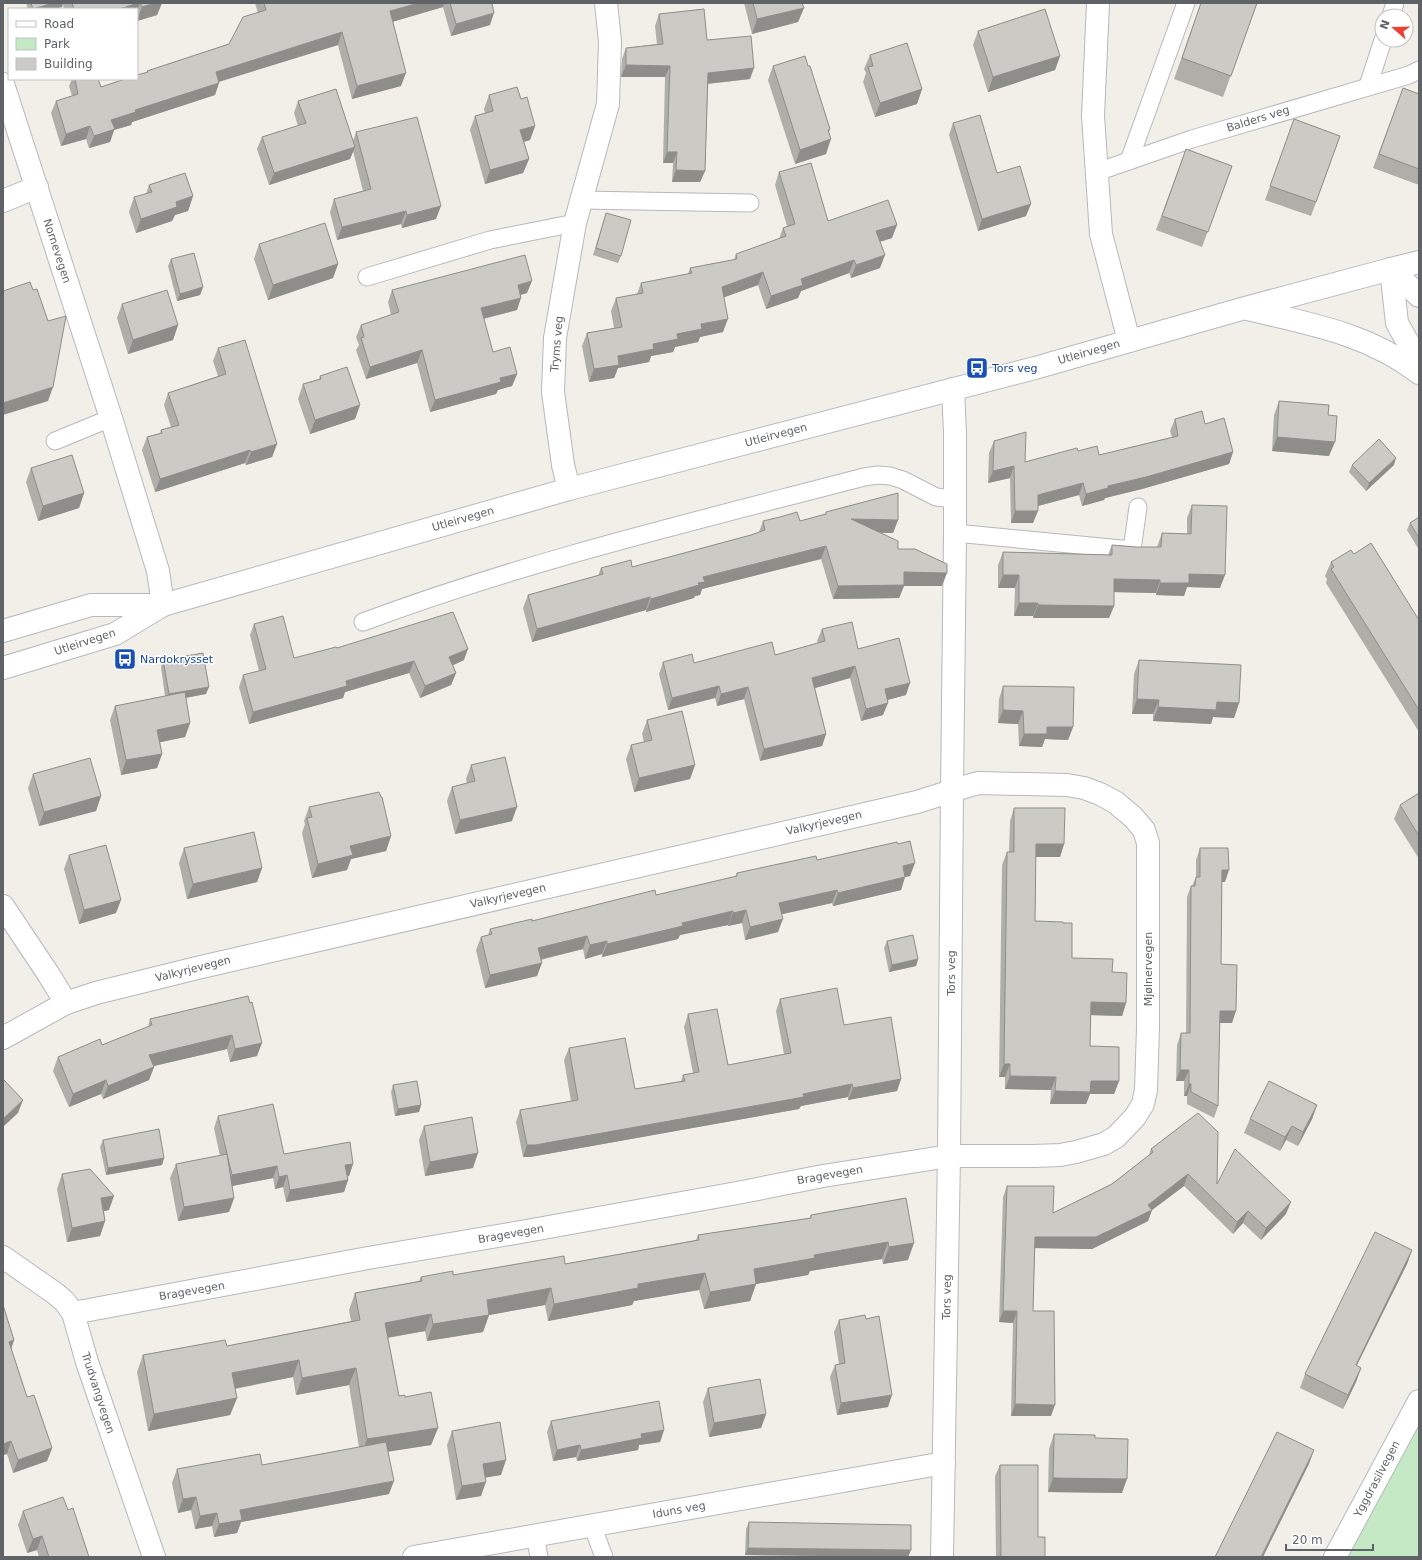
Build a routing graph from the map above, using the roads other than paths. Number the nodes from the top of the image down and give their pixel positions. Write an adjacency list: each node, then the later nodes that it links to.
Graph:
1 (606, 3): 11 (street, Tryms veg)
2 (1098, 3): 9 (street)
3 (1186, 3): 8 (lane)
4 (1380, 48): 7 (lane)
5 (1419, 70): 7 (lane, Balders veg)
6 (3, 84): 10 (street, Nornevegen)
7 (1368, 86): 8 (lane, Balders veg)
8 (1129, 161): 9 (lane, Balders veg)
9 (1097, 172): 20 (street)
10 (37, 187): 12 (street); 24 (street, Nornevegen)
11 (581, 200): 13 (lane); 14 (street, Tryms veg)
12 (3, 201)
13 (750, 203)
14 (576, 223): 17 (lane); 26 (street, Tryms veg)
15 (1419, 262): 16 (street, Utleirvegen)
16 (1391, 269): 18 (street); 19 (street, Utleirvegen); 21 (street)
17 (367, 277)
18 (1419, 296)
19 (1244, 308): 20 (street, Utleirvegen); 22 (street)
20 (1129, 340): 23 (street, Utleirvegen)
21 (1419, 362)
22 (1419, 373)
23 (953, 389): 26 (street, Utleirvegen); 27 (street, Tors veg)
24 (111, 418): 25 (lane); 30 (street, Nornevegen)
25 (55, 441)
26 (569, 489): 30 (street, Utleirvegen)
27 (955, 499): 29 (street, Tors veg); 31 (lane)
28 (1138, 507): 29 (lane)
29 (955, 533): 34 (street, Tors veg)
30 (163, 605): 32 (street, Utleirvegen); 33 (street, Utleirvegen)
31 (363, 622)
32 (3, 631)
33 (3, 668)
34 (952, 792): 36 (street, Valkyrjevegen); 38 (street, Tors veg); 38 (street, Mjølnervegen)
35 (3, 906): 36 (street)
36 (66, 1003): 37 (street, Valkyrjevegen)
37 (3, 1038)
38 (950, 1156): 40 (street, Bragevegen); 42 (street, Tors veg)
39 (3, 1257): 40 (street, Trudvangvegen)
40 (73, 1313): 45 (street, Trudvangvegen)
41 (1419, 1401): 50 (street, Yggdrasilvegen)
42 (944, 1463): 43 (street, Iduns veg); 49 (street, Tors veg)
43 (592, 1526): 44 (street, Iduns veg); 48 (lane)
44 (535, 1535): 46 (street, Iduns veg); 47 (lane)
45 (154, 1557)
46 (414, 1557)
47 (539, 1557)
48 (604, 1557)
49 (942, 1557)
50 (1335, 1557)

